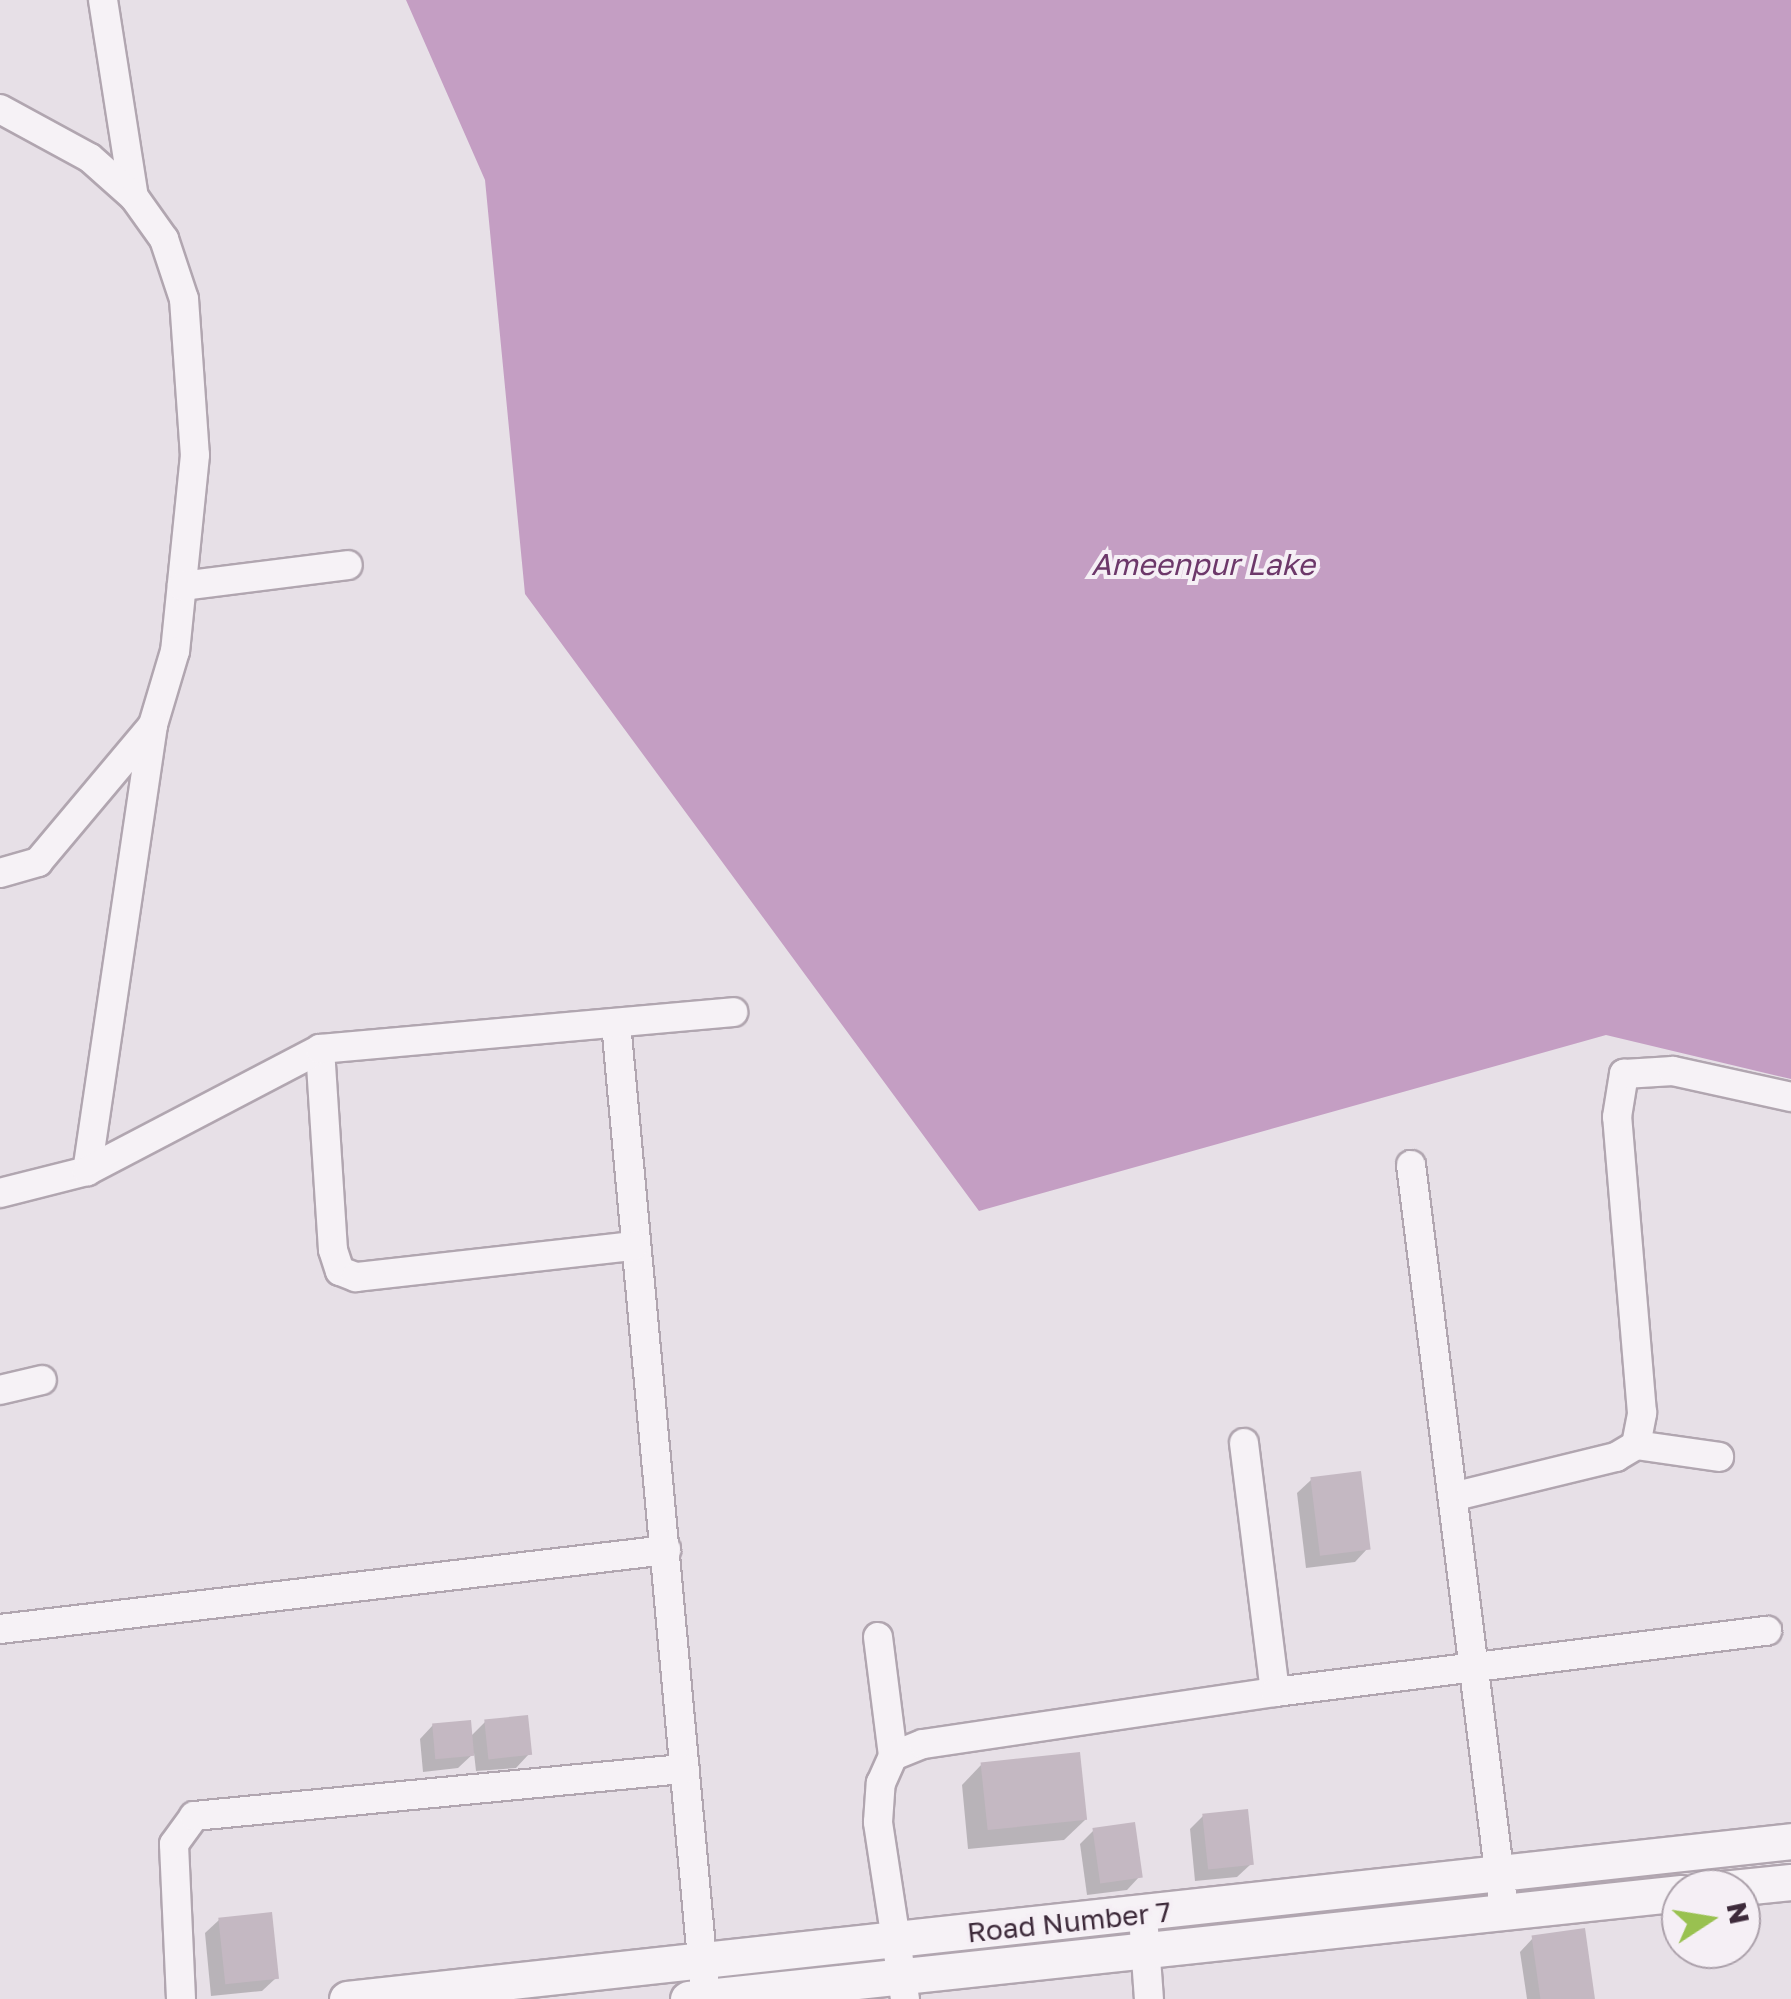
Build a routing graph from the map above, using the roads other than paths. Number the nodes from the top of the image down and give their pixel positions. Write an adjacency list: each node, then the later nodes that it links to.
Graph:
1 (103, 0): 3 (street)
2 (0, 109): 3 (street)
3 (134, 197): 5 (street)
4 (348, 565): 5 (street)
5 (182, 586): 6 (street)
6 (152, 725): 7 (street); 13 (street)
7 (0, 872)
8 (734, 1012): 9 (street)
9 (616, 1023): 10 (street); 15 (street)
10 (320, 1049): 13 (street); 15 (street)
11 (1791, 1097): 19 (street)
12 (1411, 1166): 21 (street)
13 (87, 1171): 14 (street)
14 (0, 1192)
15 (632, 1246): 22 (street)
16 (42, 1380): 17 (street)
17 (0, 1390)
18 (1244, 1443): 27 (street)
19 (1636, 1444): 20 (street); 21 (street)
20 (1719, 1457)
21 (1456, 1496): 26 (street)
22 (666, 1550): 23 (street); 29 (street)
23 (0, 1629)
24 (1767, 1631): 26 (street)
25 (878, 1636): 28 (street)
26 (1477, 1664): 27 (street); 33 (street)
27 (1275, 1692): 28 (street)
28 (894, 1756): 39 (street)
29 (685, 1769): 41 (street); 43 (street)
30 (1791, 1841): 31 (street, Road Number 7)
31 (1728, 1848): 32 (street); 33 (street, Road Number 7)
32 (1731, 1869)
33 (1500, 1873): 37 (street); 38 (street, Road Number 7)
34 (1791, 1882): 35 (street)
35 (1761, 1885)
36 (1661, 1895): 37 (street, Road Number 7)
37 (1504, 1910): 40 (street, Road Number 7)
38 (1143, 1914): 39 (street, Road Number 7); 40 (street)
39 (896, 1942): 41 (street, Road Number 7); 42 (street)
40 (1146, 1950): 42 (street, Road Number 7); 45 (street)
41 (698, 1986): 42 (street, Road Number 7); 44 (street, Road Number 7)
42 (904, 1988)
43 (181, 1999)
44 (347, 1999)
45 (1149, 1999)

